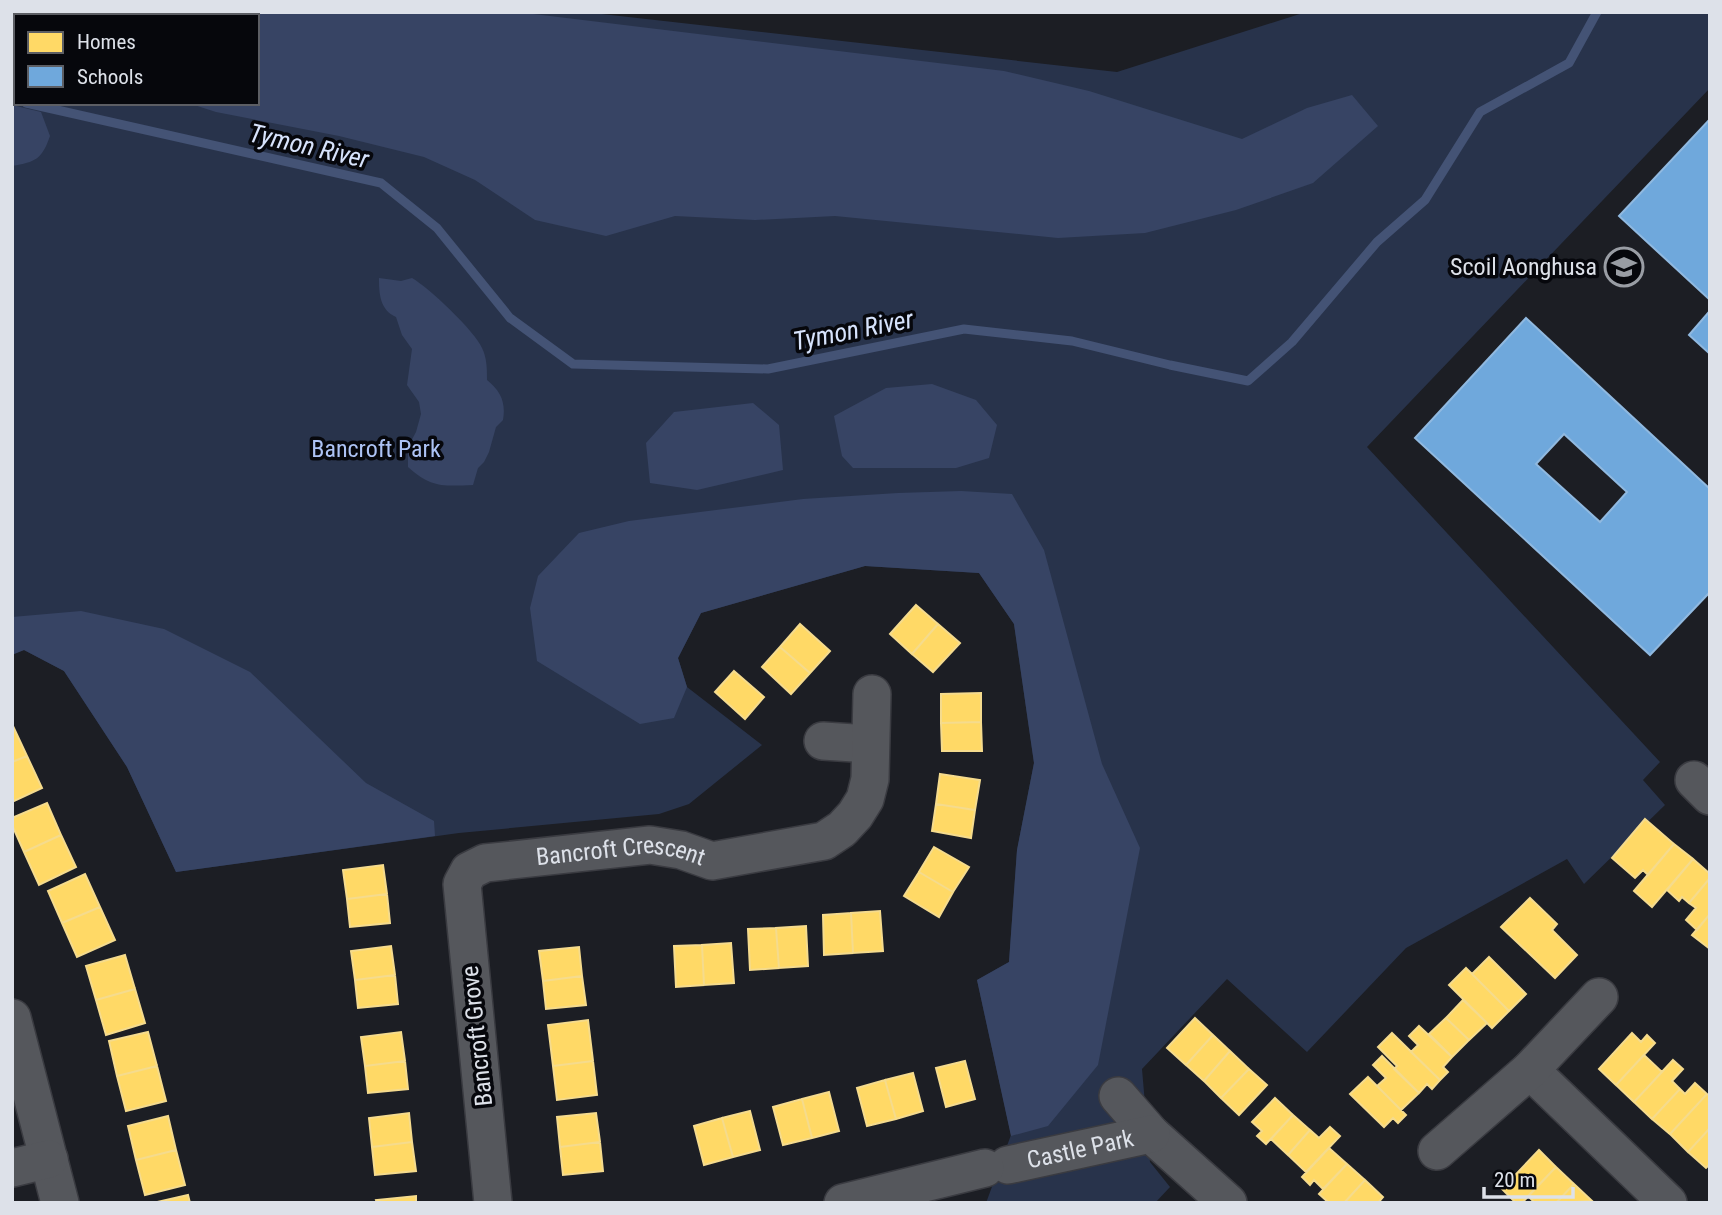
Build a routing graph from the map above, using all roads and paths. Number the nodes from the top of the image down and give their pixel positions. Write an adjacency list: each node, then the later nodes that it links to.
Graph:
1 (872, 694): 3 (street, Bancroft Crescent)
2 (823, 741): 3 (street)
3 (870, 744): 4 (street, Bancroft Crescent)
4 (469, 871): 14 (street, Bancroft Grove)
5 (1599, 997): 7 (street)
6 (12, 1018): 11 (street)
7 (1530, 1070): 10 (street); 17 (street)
8 (1118, 1096): 9 (street, Castle Park)
9 (1151, 1133): 15 (street, Castle Park); 16 (street, Castle Park)
10 (1437, 1151)
11 (49, 1158): 12 (street); 13 (street)
12 (12, 1168)
13 (60, 1203)
14 (493, 1203)
15 (843, 1203)
16 (1228, 1203)
17 (1668, 1203)

